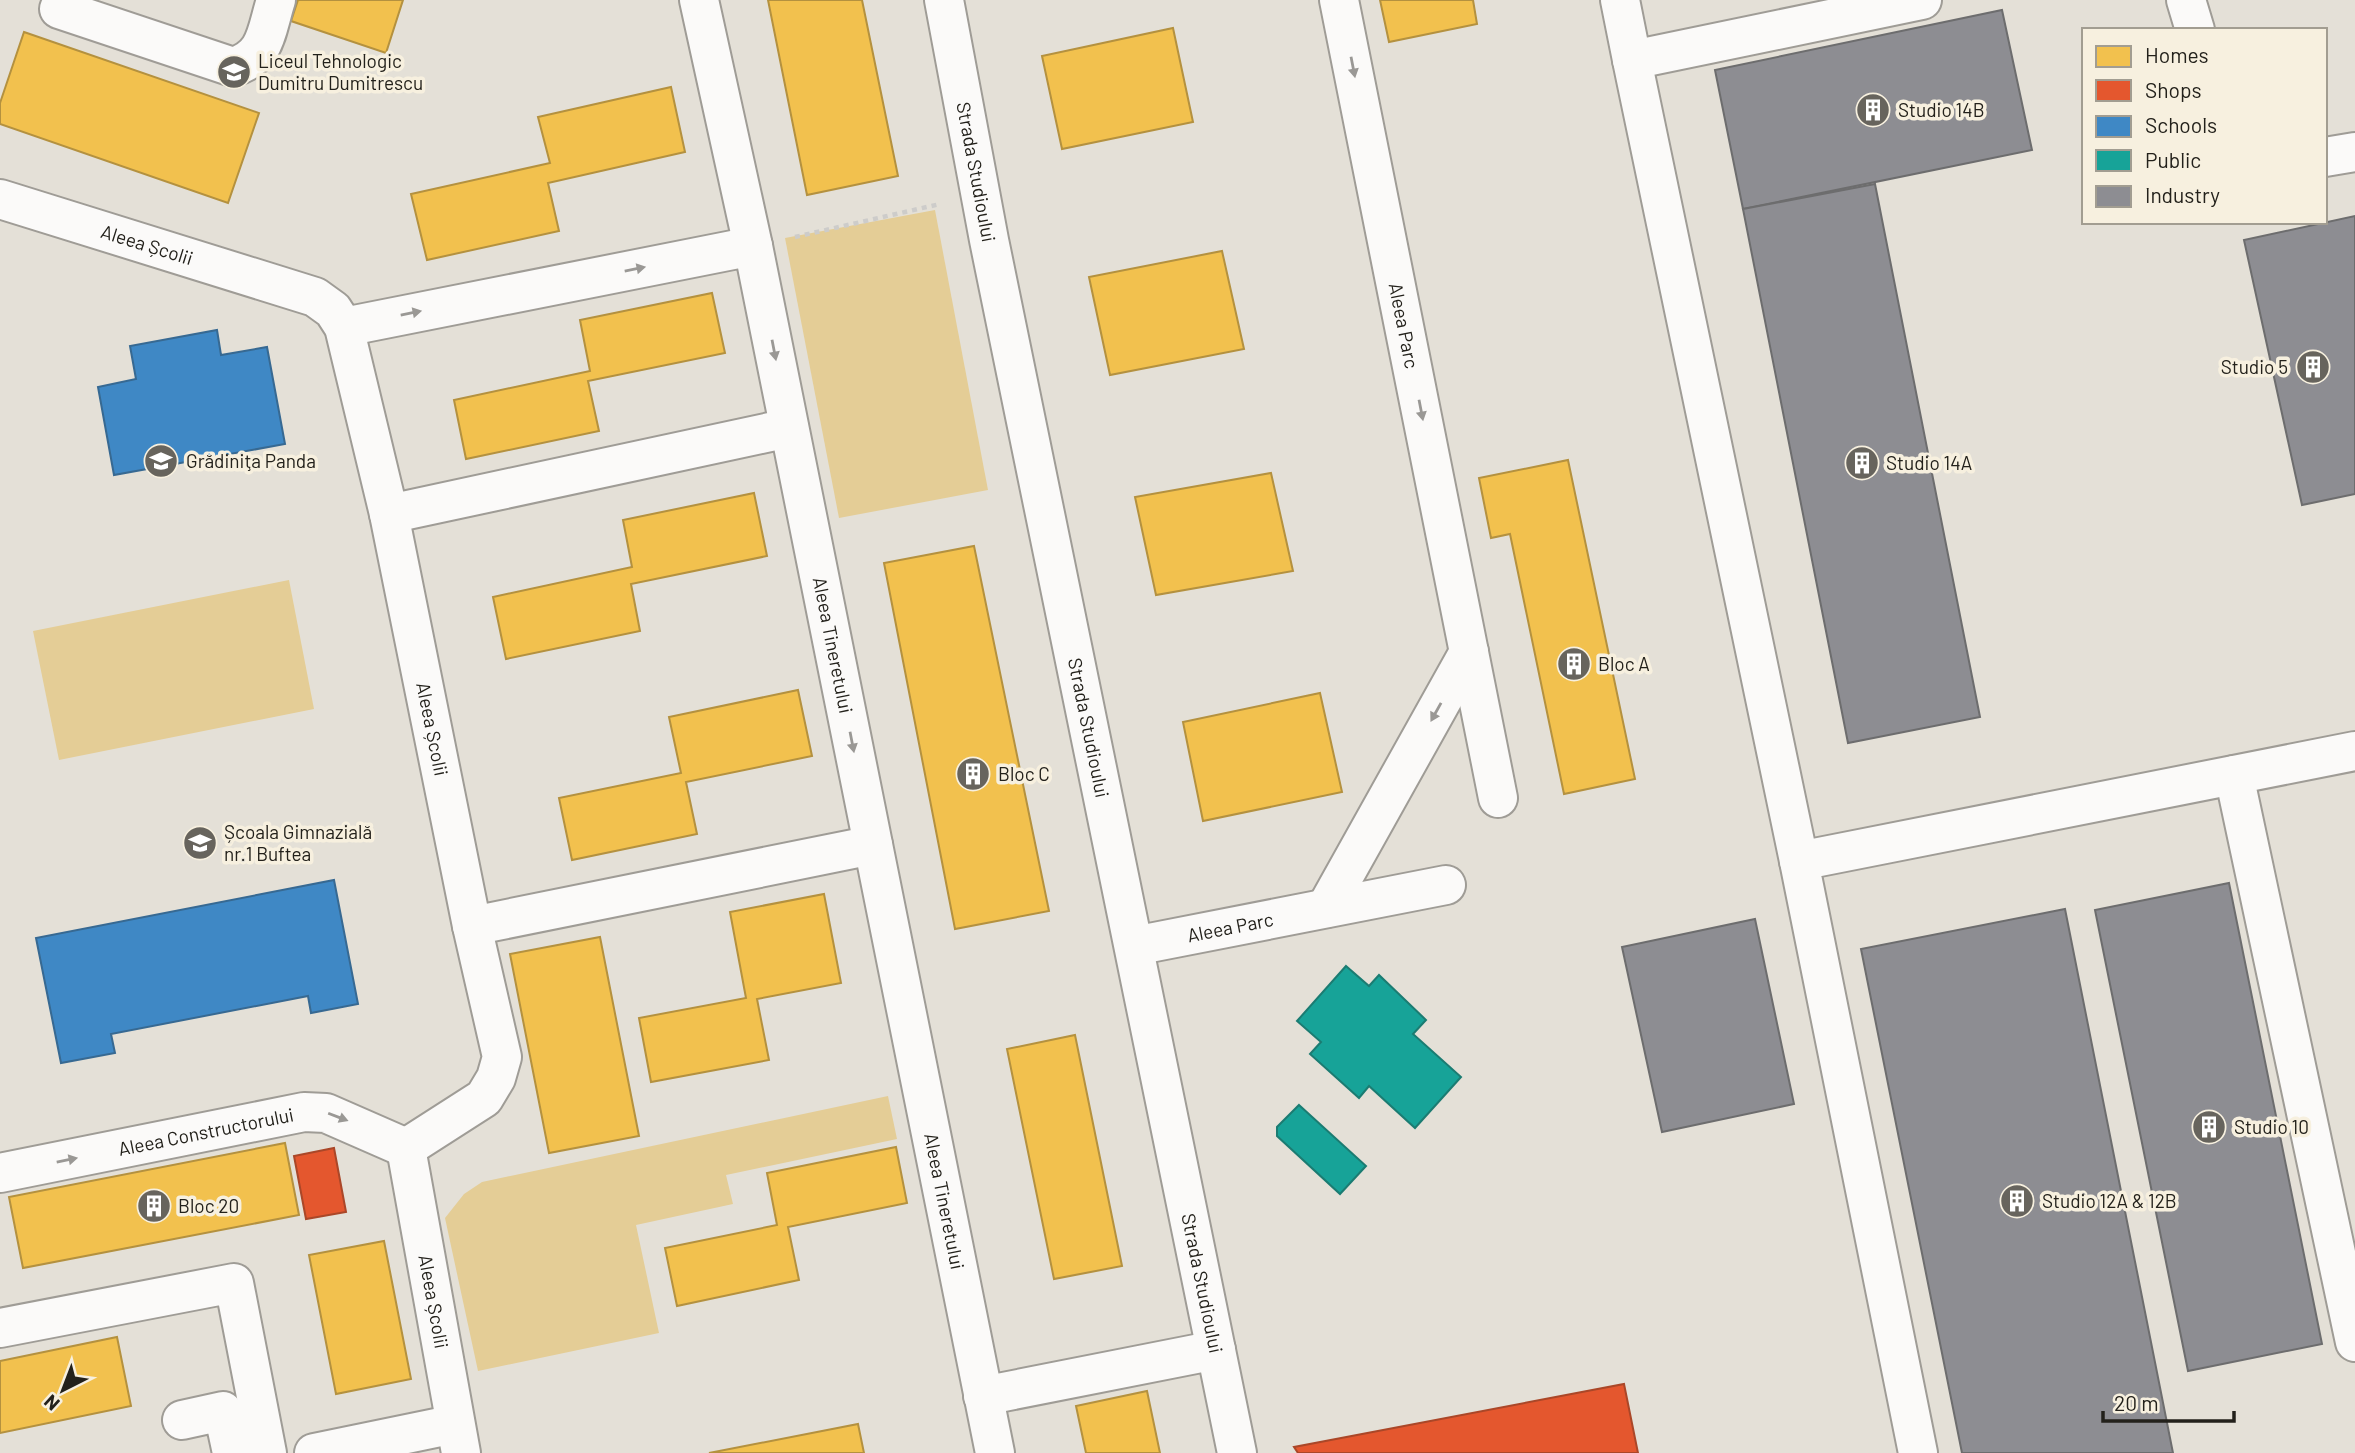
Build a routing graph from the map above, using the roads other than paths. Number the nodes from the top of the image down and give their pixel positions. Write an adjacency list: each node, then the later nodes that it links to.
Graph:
1 (63, 0): 2 (street)
2 (276, 0)
3 (699, 0): 14 (street, Aleea Tineretului)
4 (944, 0): 27 (street, Strada Studioului)
5 (1339, 0): 18 (street, Aleea Parc, one-way to 18)
6 (1620, 0): 10 (street)
7 (1922, 0): 10 (street)
8 (2186, 0): 9 (street)
9 (2193, 28)
10 (1632, 60): 23 (street)
11 (2355, 152): 12 (street)
12 (2327, 157)
13 (0, 199): 15 (street, Aleea Școlii)
14 (753, 246): 15 (street, one-way to 14); 16 (street, Aleea Tineretului, one-way to 16)
15 (344, 327): 17 (street, Aleea Școlii)
16 (789, 428): 17 (street); 22 (street, Aleea Tineretului, one-way to 22)
17 (389, 514): 26 (street, Aleea Școlii)
18 (1469, 652): 21 (street, Aleea Parc); 25 (street, one-way to 25)
19 (2355, 751): 20 (street)
20 (2234, 775): 23 (street); 31 (street)
21 (1498, 798)
22 (873, 845): 26 (street); 33 (street, Aleea Tineretului)
23 (1799, 861): 41 (street)
24 (1446, 885): 25 (street, Aleea Parc)
25 (1326, 908): 27 (street, Aleea Parc)
26 (472, 926): 28 (street, Aleea Școlii)
27 (1134, 946): 32 (street, Strada Studioului)
28 (406, 1148): 29 (street, Aleea Constructorului, one-way to 28); 35 (street, Aleea Școlii)
29 (0, 1173)
30 (0, 1328): 37 (street)
31 (2355, 1342)
32 (1216, 1350): 33 (street); 40 (street, Strada Studioului)
33 (983, 1396): 39 (street, Aleea Tineretului)
34 (182, 1420): 36 (street)
35 (458, 1439): 38 (street)
36 (232, 1453)
37 (267, 1453)
38 (314, 1453)
39 (995, 1453)
40 (1237, 1453)
41 (1918, 1453)

